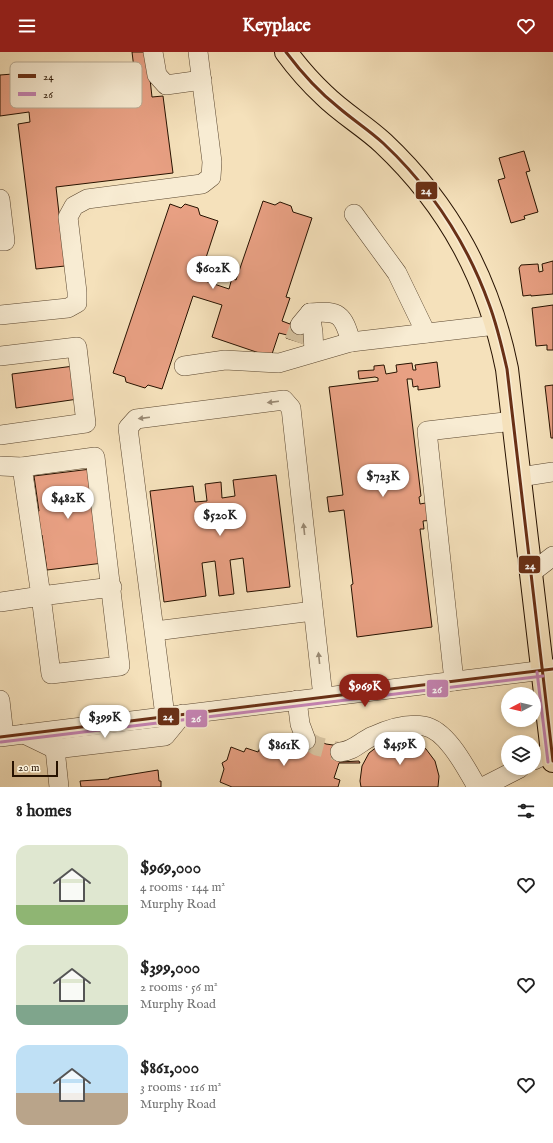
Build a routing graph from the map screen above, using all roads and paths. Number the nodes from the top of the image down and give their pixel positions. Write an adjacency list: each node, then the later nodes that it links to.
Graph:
1 (154, 52): 4 (street)
2 (198, 52): 4 (street)
3 (286, 52): 9 (main road)
4 (202, 80): 8 (street)
5 (0, 199): 7 (street)
6 (354, 214): 10 (street)
7 (0, 241)
8 (0, 315)
9 (496, 325): 10 (street); 16 (main road)
10 (426, 333): 12 (street)
11 (300, 334): 12 (street); 13 (street); 13 (street); 15 (street)
12 (351, 342): 13 (street)
13 (314, 352)
14 (0, 356): 17 (street)
15 (184, 366)
16 (513, 421): 21 (main road); 30 (street)
17 (0, 434)
18 (0, 466): 19 (street)
19 (22, 466): 24 (street); 25 (street)
20 (553, 472): 21 (street)
21 (520, 477): 23 (main road)
22 (553, 556): 23 (street)
23 (531, 573): 29 (main road)
24 (112, 587): 25 (street); 25 (street)
25 (41, 596): 26 (street)
26 (0, 602)
27 (314, 611): 28 (street); 28 (street, one-way to 28); 31 (street, one-way to 27)
28 (155, 631): 34 (street)
29 (548, 670): 30 (street); 40 (main road)
30 (454, 681): 31 (street)
31 (323, 697): 33 (street)
32 (0, 700): 36 (street)
33 (297, 700): 34 (street); 37 (street)
34 (174, 715): 35 (street); 38 (street)
35 (24, 734): 36 (street); 38 (street)
36 (2, 736)
37 (306, 740)
38 (55, 749): 42 (street)
39 (340, 752): 43 (street)
40 (546, 758)
41 (506, 775): 44 (street)
42 (59, 787)
43 (477, 787)
44 (483, 787)

